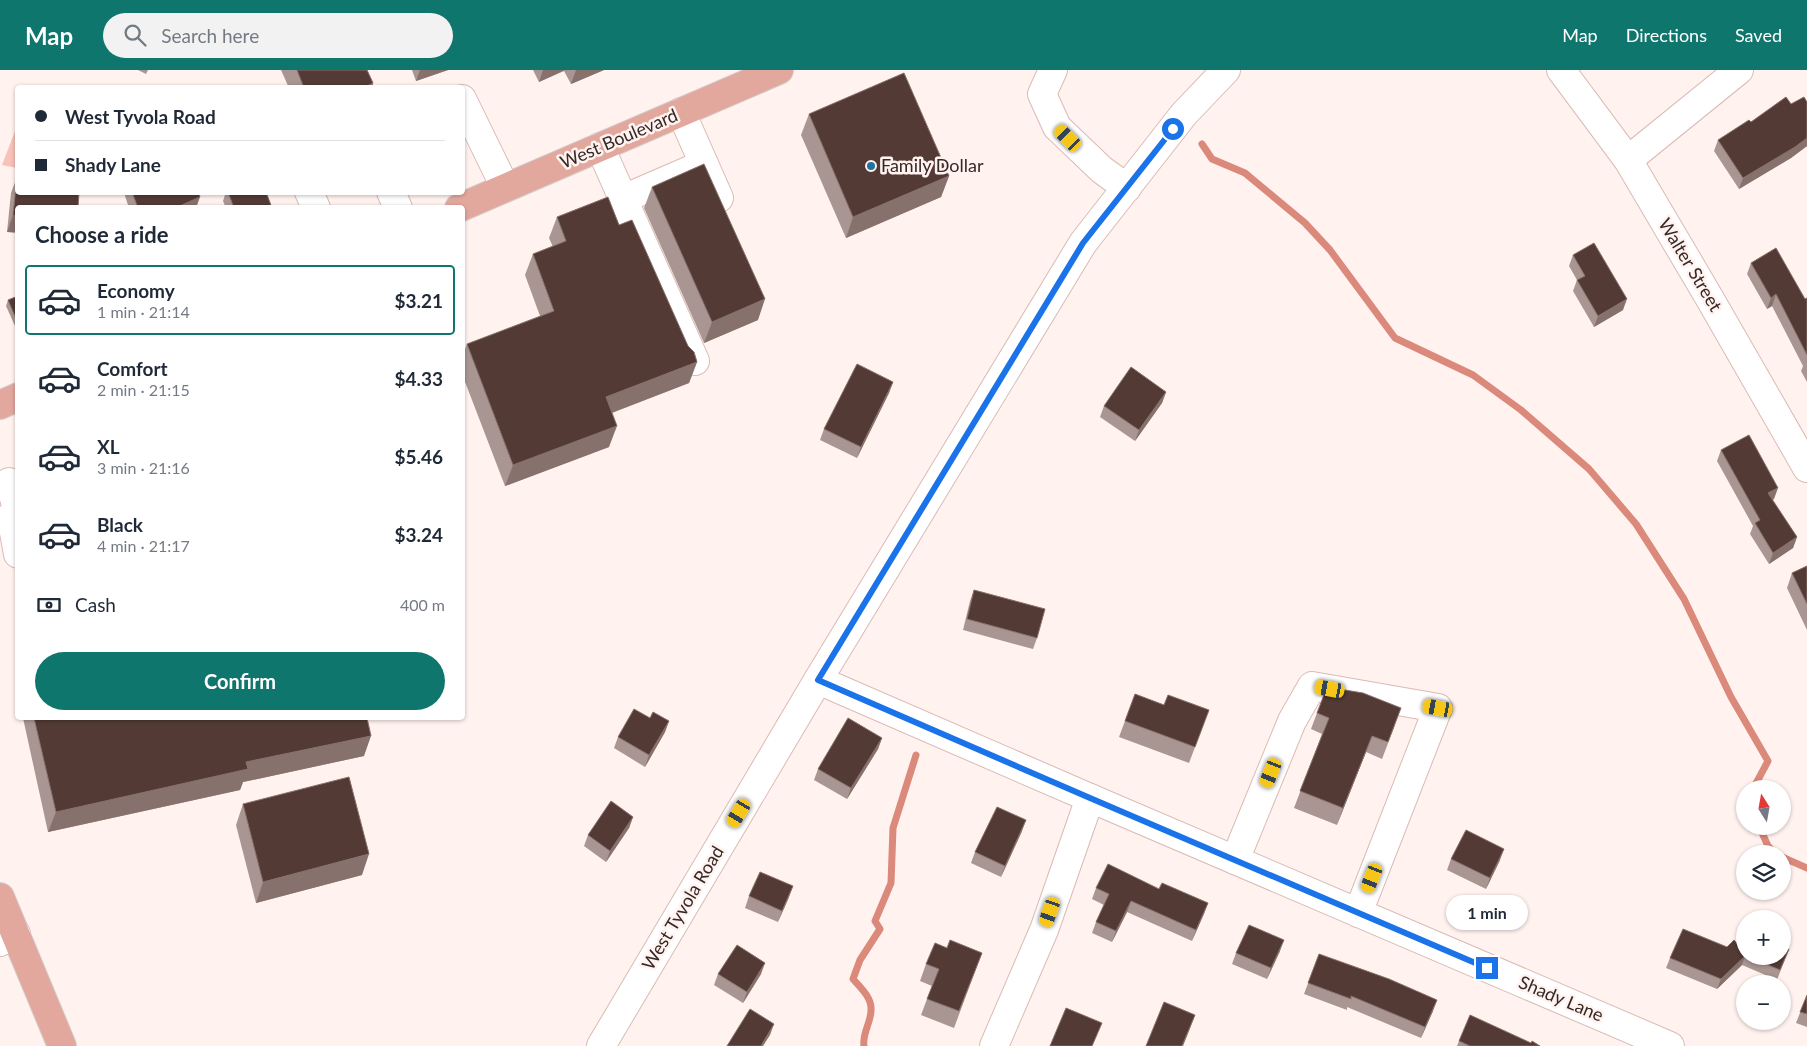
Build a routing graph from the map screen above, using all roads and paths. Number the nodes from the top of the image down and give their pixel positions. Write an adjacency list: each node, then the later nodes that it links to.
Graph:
1 (779, 70): 7 (main road, West Boulevard)
2 (1053, 70): 12 (street)
3 (1226, 70): 12 (street, West Tyvola Road)
4 (1561, 70): 9 (street, Walter Street)
5 (1739, 70): 9 (street)
6 (465, 105): 11 (street)
7 (681, 112): 8 (main road, West Boulevard); 10 (street)
8 (600, 147): 11 (main road, West Boulevard); 13 (street)
9 (1628, 160): 19 (street, Walter Street)
10 (704, 164): 13 (street); 15 (street)
11 (505, 187): 14 (main road, West Boulevard)
12 (1126, 188): 23 (street, West Tyvola Road)
13 (623, 199): 16 (street)
14 (460, 202)
15 (729, 221)
16 (695, 361)
17 (15, 398): 18 (main road)
18 (0, 405)
19 (1807, 468)
20 (9, 482): 21 (street)
21 (8, 518): 22 (street)
22 (15, 543)
23 (818, 680): 24 (street, Shady Lane); 30 (street, West Tyvola Road)
24 (1090, 798): 25 (street, Shady Lane); 31 (street)
25 (1235, 860): 27 (street, Shady Lane); 27 (street)
26 (0, 897): 28 (main road)
27 (1358, 913): 32 (street, Shady Lane)
28 (8, 938): 29 (main road)
29 (62, 1046)
30 (601, 1046)
31 (994, 1046)
32 (1670, 1046)

